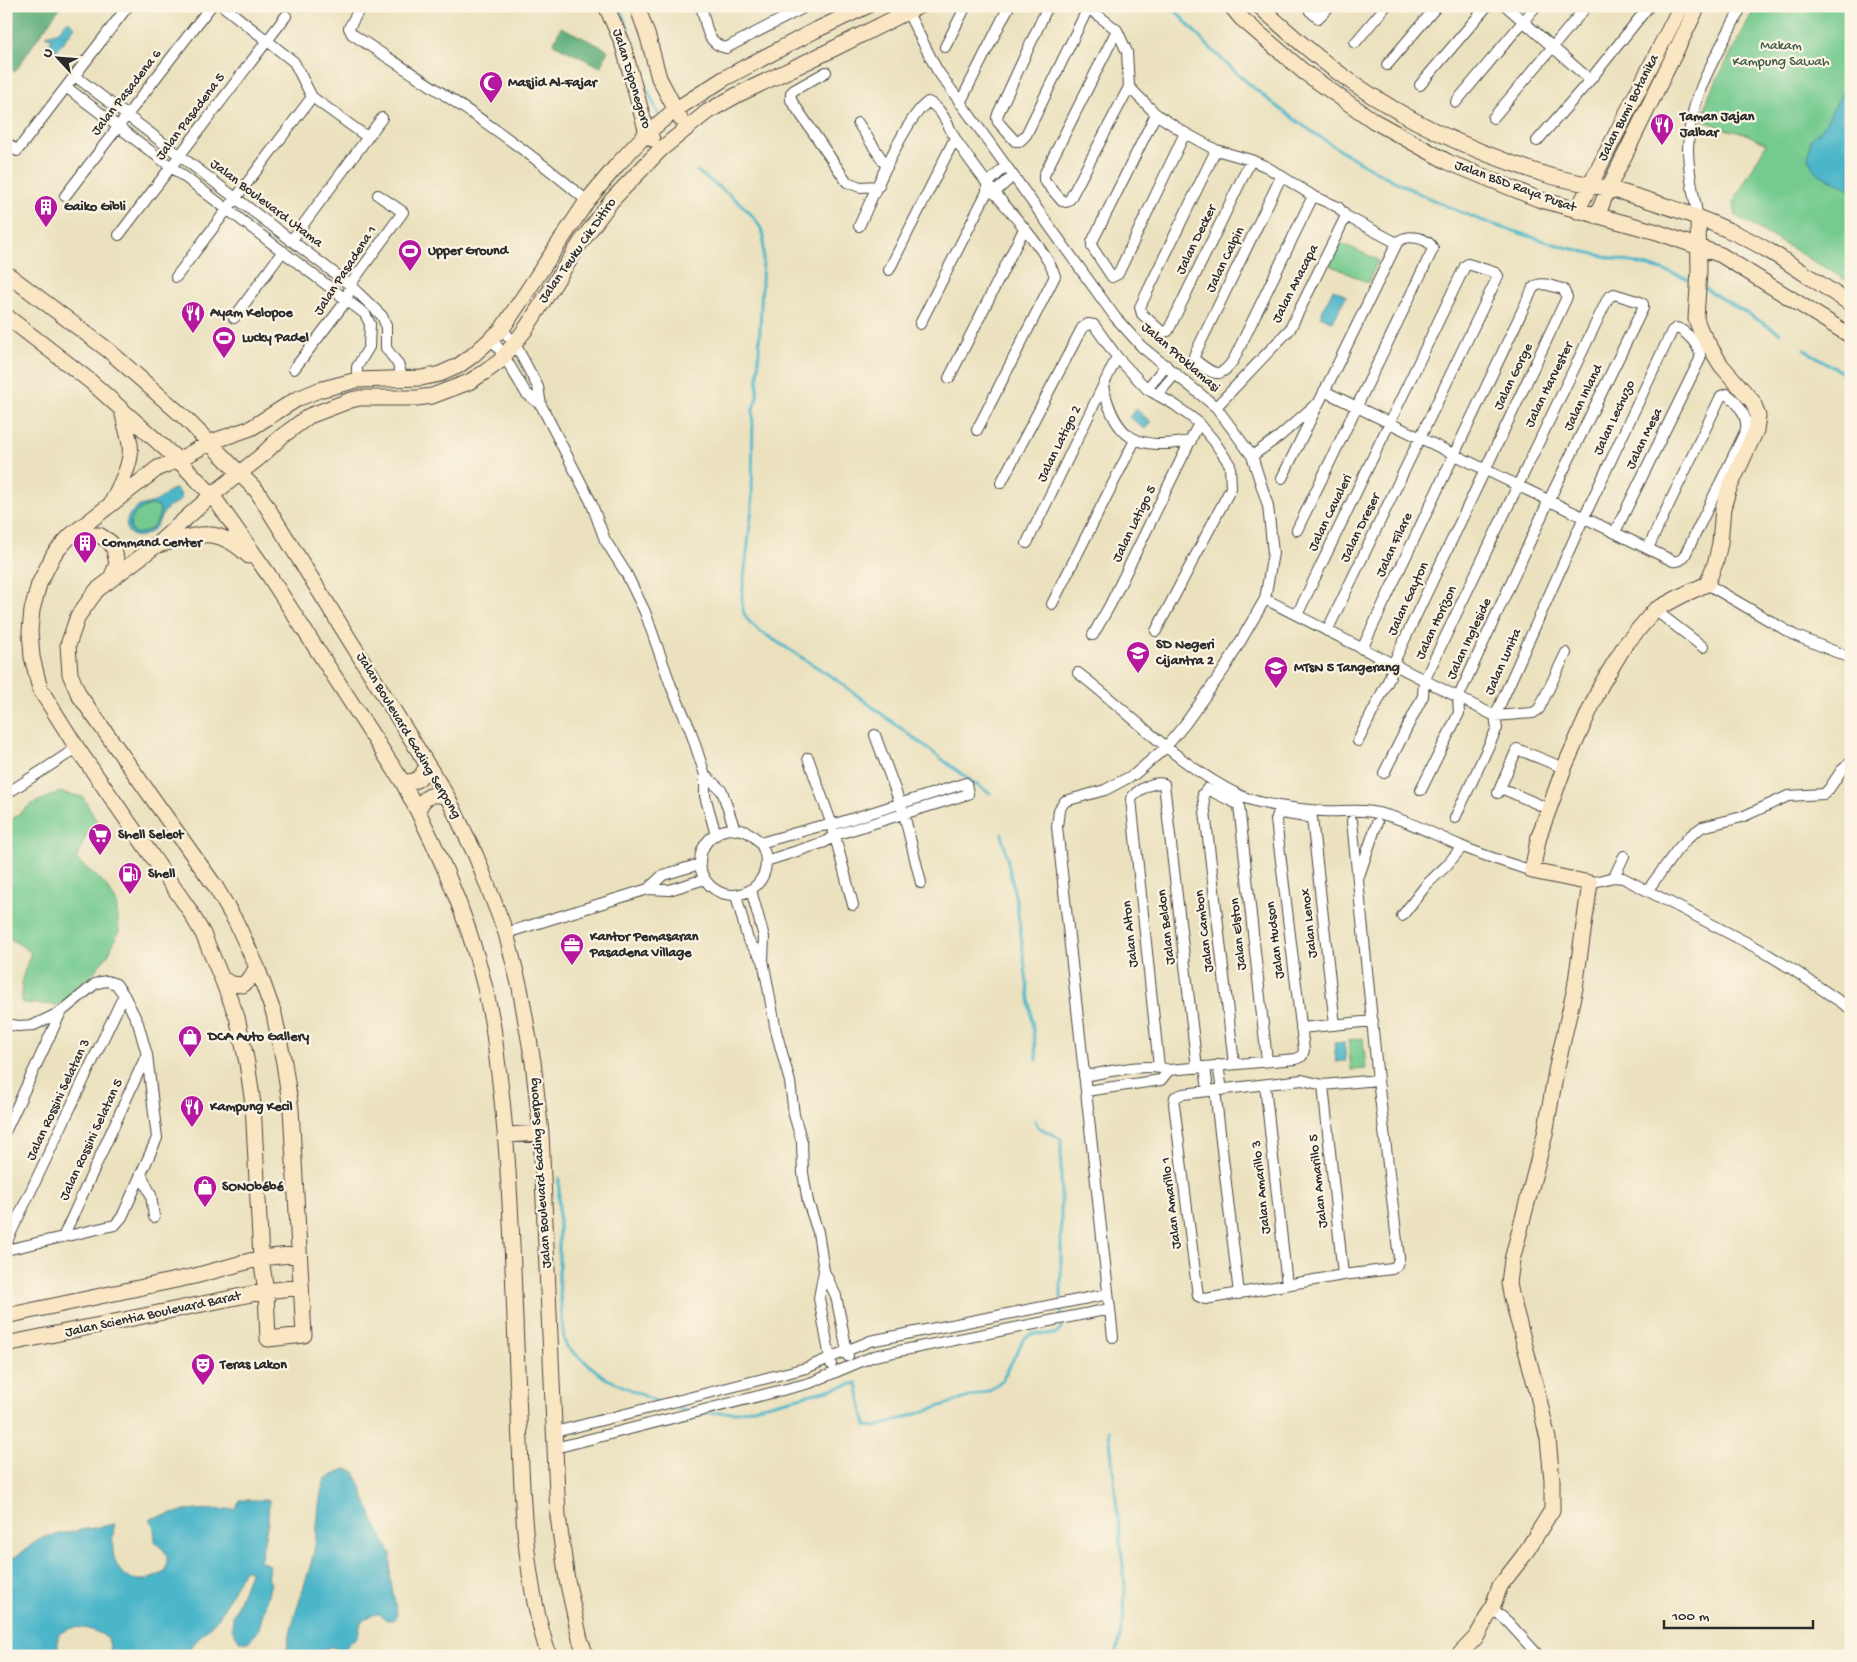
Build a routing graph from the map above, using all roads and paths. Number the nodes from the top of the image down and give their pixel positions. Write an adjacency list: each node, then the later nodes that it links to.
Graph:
1 (128, 6): 40 (street)
2 (211, 6): 50 (street, Jalan Pasadena 6)
3 (223, 6): 32 (street)
4 (361, 6): 79 (street)
5 (606, 6): 37 (main road, Jalan Diponegoro)
6 (637, 6): 36 (main road, Jalan Diponegoro)
7 (701, 6): 8 (street)
8 (807, 6)
9 (867, 6): 48 (main road, Jalan Teuku Cik Ditiro)
10 (966, 6): 34 (street)
11 (1008, 6): 47 (street)
12 (1048, 6): 27 (street)
13 (1231, 6): 81 (main road, Jalan BSD Raya Pusat)
14 (1259, 6): 71 (main road, Jalan BSD Raya Pusat)
15 (1312, 6): 16 (street)
16 (1330, 6)
17 (1386, 6): 33 (street)
18 (1437, 6): 38 (street)
19 (1487, 6): 42 (street)
20 (1506, 6): 30 (street)
21 (1536, 6): 30 (street)
22 (1587, 6): 35 (street)
23 (1649, 6): 41 (street)
24 (1681, 6): 71 (main road, Jalan Bumi Botanika)
25 (1698, 6): 73 (main road, Jalan Bumi Botanika)
26 (1742, 6): 84 (street)
27 (1087, 7): 31 (street)
28 (910, 8): 47 (street, Jalan Proklamasi); 55 (main road, Jalan Teuku Cik Ditiro)
29 (286, 16): 32 (street, Jalan Pasadena 5)
30 (1524, 21): 35 (street); 46 (street)
31 (1117, 30): 44 (street); 44 (street)
32 (268, 40): 45 (street); 64 (street, Jalan Pasadena 5)
33 (1355, 43)
34 (945, 46)
35 (1553, 47): 41 (street); 52 (street)
36 (653, 55): 37 (main road); 48 (main road, Jalan Diponegoro)
37 (627, 62): 56 (main road, Jalan Diponegoro)
38 (1387, 65)
39 (826, 72): 72 (street)
40 (75, 76): 43 (street); 50 (street, Jalan Boulevard Utama)
41 (1590, 80): 60 (street)
42 (1420, 85)
43 (66, 87): 54 (street, Jalan Boulevard Utama); 61 (street)
44 (1130, 87): 49 (street)
45 (312, 97): 58 (street); 78 (street)
46 (1456, 102)
47 (960, 103): 67 (street, Jalan Proklamasi)
48 (674, 110): 55 (main road, Jalan Diponegoro); 56 (main road, Jalan Teuku Cik Ditiro)
49 (1156, 114): 57 (street); 57 (street)
50 (127, 116): 54 (street, Jalan Pasadena 6); 64 (street, Jalan Boulevard Utama)
51 (382, 118): 58 (street)
52 (1493, 118)
53 (858, 123): 68 (street)
54 (118, 126): 66 (street, Jalan Boulevard Utama); 76 (street, Jalan Pasadena 6)
55 (687, 128): 62 (main road, Jalan Teuku Cik Ditiro)
56 (647, 133): 62 (main road, Jalan Diponegoro); 79 (main road, Jalan Teuku Cik Ditiro)
57 (1185, 133): 63 (street)
58 (368, 137): 88 (street)
59 (954, 138): 68 (street); 74 (street); 92 (street)
60 (1537, 141)
61 (6, 142)
62 (660, 150): 107 (main road, Jalan Teuku Cik Ditiro)
63 (1216, 150): 65 (street); 65 (street, Jalan Decker)
64 (179, 156): 66 (street, Jalan Pasadena 5); 78 (street, Jalan Boulevard Utama)
65 (1251, 160): 70 (street)
66 (171, 166): 80 (street, Jalan Boulevard Utama); 87 (street, Jalan Pasadena 5)
67 (1006, 166): 69 (street, Jalan Proklamasi); 74 (street)
68 (887, 167): 72 (street)
69 (1013, 176): 74 (street); 112 (street, Jalan Proklamasi)
70 (1281, 177): 77 (street); 77 (street, Jalan Calpin)
71 (1590, 185): 73 (main road, Jalan BSD Raya Pusat); 81 (main road, Jalan Bumi Botanika)
72 (879, 186): 85 (street)
73 (1608, 189): 83 (main road, Jalan Bumi Botanika); 84 (main road, Jalan BSD Raya Pusat)
74 (990, 190): 86 (street); 103 (street)
75 (378, 195): 96 (street, Jalan Pasadena 1)
76 (65, 196)
77 (1314, 196): 82 (street)
78 (235, 198): 80 (street); 88 (street, Jalan Boulevard Utama)
79 (587, 201): 105 (main road, Jalan Teuku Cik Ditiro)
80 (227, 209): 91 (street, Jalan Boulevard Utama); 95 (street)
81 (1577, 211): 83 (main road, Jalan BSD Raya Pusat)
82 (1346, 216): 89 (street); 126 (street, Jalan Anacapa)
83 (1597, 216): 90 (main road, Jalan BSD Raya Pusat)
84 (1698, 218): 90 (main road); 100 (main road, Jalan BSD Raya Pusat)
85 (859, 226)
86 (1024, 229): 115 (street); 130 (street)
87 (118, 235)
88 (291, 241): 96 (street, Jalan Boulevard Utama)
89 (1397, 243): 120 (street); 125 (street)
90 (1698, 246): 106 (main road, Jalan BSD Raya Pusat); 155 (main road)
91 (283, 251): 99 (street, Jalan Boulevard Utama); 102 (street)
92 (889, 270)
93 (6, 272): 134 (main road, Jalan Boulevard Gading Serpong)
94 (1498, 276): 128 (street, Jalan Cavaleri); 131 (street, Jalan Dreser)
95 (176, 277)
96 (350, 285): 99 (street, Jalan Pasadena 1); 109 (street, Jalan Boulevard Utama)
97 (1533, 288): 135 (street, Jalan Filare); 138 (street, Jalan Gorge)
98 (1608, 298): 142 (street, Jalan Harvester); 144 (street, Jalan Inland)
99 (347, 300): 108 (street, Jalan Boulevard Utama); 113 (street, Jalan Pasadena 1)
100 (1851, 304)
101 (6, 316): 127 (main road, Jalan Boulevard Gading Serpong)
102 (234, 318)
103 (920, 324)
104 (1672, 331): 146 (street, Jalan Lechuzo); 148 (street, Jalan Mesa)
105 (497, 334): 107 (street); 110 (street); 116 (main road, Jalan Teuku Cik Ditiro)
106 (1851, 336)
107 (514, 344): 110 (main road, Jalan Teuku Cik Ditiro); 124 (street)
108 (369, 347): 109 (street); 117 (street, Jalan Boulevard Utama)
109 (386, 348): 116 (street)
110 (504, 356): 122 (main road, Jalan Teuku Cik Ditiro); 124 (street)
111 (1117, 357): 118 (street, Jalan Latigo 2); 119 (street); 141 (street)
112 (1166, 365): 114 (street, Jalan Proklamasi); 119 (street)
113 (294, 369)
114 (1176, 373): 121 (street); 126 (street, Jalan Proklamasi)
115 (949, 378)
116 (403, 379): 117 (main road, Jalan Teuku Cik Ditiro)
117 (357, 380): 122 (main road); 134 (main road, Jalan Teuku Cik Ditiro)
118 (1103, 387): 132 (street); 150 (street, Jalan Latigo 2)
119 (1147, 389): 121 (street)
120 (1324, 391): 123 (street); 125 (street)
121 (1157, 395): 129 (street)
122 (360, 398): 139 (main road, Jalan Teuku Cik Ditiro)
123 (1318, 401): 136 (street); 140 (street)
124 (541, 405): 181 (street)
125 (1356, 406): 128 (street); 147 (street)
126 (1216, 407): 136 (street, Jalan Proklamasi)
127 (122, 410): 137 (main road, Jalan Boulevard Gading Serpong); 145 (main road)
128 (1389, 422): 131 (street); 159 (street, Jalan Cavaleri)
129 (1199, 423): 133 (street, Jalan Latigo 5); 160 (street)
130 (977, 430)
131 (1420, 438): 135 (street); 161 (street, Jalan Dreser)
132 (1135, 440): 133 (street); 157 (street)
133 (1191, 441): 162 (street, Jalan Latigo 5)
134 (211, 442): 137 (main road, Jalan Teuku Cik Ditiro); 139 (main road, Jalan Boulevard Gading Serpong)
135 (1454, 454): 138 (street); 164 (street, Jalan Filare)
136 (1252, 456): 156 (street, Jalan Proklamasi)
137 (178, 460): 143 (main road, Jalan Boulevard Gading Serpong); 145 (main road, Jalan Teuku Cik Ditiro)
138 (1485, 469): 142 (street); 167 (street, Jalan Gayton)
139 (241, 474): 143 (main road, Jalan Teuku Cik Ditiro); 178 (main road, Jalan Boulevard Gading Serpong)
140 (1282, 478)
141 (1001, 483)
142 (1518, 485): 144 (street); 169 (street, Jalan Horizon)
143 (212, 495): 151 (main road, Jalan Teuku Cik Ditiro); 153 (main road, Jalan Boulevard Gading Serpong)
144 (1549, 500): 146 (street); 170 (street, Jalan Ingleside)
145 (111, 504): 149 (main road, Jalan Teuku Cik Ditiro)
146 (1584, 518): 148 (street); 171 (street, Jalan Lunita)
147 (1297, 530)
148 (1615, 532): 152 (street)
149 (70, 536): 154 (main road); 174 (main road, Jalan Teuku Cik Ditiro)
150 (1027, 543)
151 (154, 547): 153 (main road); 154 (main road)
152 (1648, 548): 152 (street)
153 (268, 574): 182 (main road, Jalan Boulevard Gading Serpong)
154 (111, 578): 218 (main road)
155 (1708, 584): 158 (main road); 166 (street)
156 (1266, 599): 159 (street); 175 (street, Jalan Proklamasi)
157 (1052, 604)
158 (1655, 610): 163 (street); 179 (main road)
159 (1297, 615): 161 (street)
160 (1156, 631)
161 (1327, 631): 164 (street)
162 (1093, 635)
163 (1702, 647)
164 (1362, 648): 167 (street)
165 (1566, 653): 171 (street)
166 (1851, 658)
167 (1393, 664): 169 (street); 173 (street, Jalan Gayton)
168 (1078, 673): 175 (street)
169 (1424, 681): 170 (street); 180 (street, Jalan Horizon)
170 (1458, 698): 171 (street); 183 (street, Jalan Ingleside)
171 (1495, 716): 192 (street, Jalan Lunita)
172 (876, 735): 187 (street)
173 (1358, 741)
174 (77, 748): 184 (street); 219 (main road, Jalan Teuku Cik Ditiro)
175 (1165, 748): 200 (street); 233 (street, Jalan Proklamasi)
176 (808, 758): 197 (street)
177 (1851, 762): 212 (street)
178 (427, 764): 182 (main road); 185 (main road, Jalan Boulevard Gading Serpong)
179 (1564, 768): 189 (main road); 189 (street)
180 (1384, 773)
181 (705, 775): 196 (street); 198 (street)
182 (402, 781): 190 (main road, Jalan Boulevard Gading Serpong)
183 (1422, 790)
184 (6, 794)
185 (448, 798): 190 (main road); 216 (main road, Jalan Boulevard Gading Serpong)
186 (1131, 799): 231 (street, Jalan Beldon); 232 (street, Jalan Alton)
187 (900, 803): 191 (street); 191 (street); 197 (street)
188 (1239, 805): 228 (street, Jalan Elston); 229 (street, Jalan Cambon)
189 (1550, 808): 204 (main road)
190 (418, 810): 241 (main road, Jalan Boulevard Gading Serpong)
191 (904, 814): 197 (street); 208 (street)
192 (1455, 818)
193 (1276, 820): 225 (street, Jalan Lenox); 226 (street, Jalan Hudson)
194 (1352, 821): 207 (street)
195 (1377, 823): 207 (street)
196 (734, 830): 198 (street); 199 (street)
197 (833, 830): 199 (street); 202 (street); 214 (street)
198 (716, 835): 203 (street)
199 (760, 843): 202 (street)
200 (1462, 847): 204 (street); 215 (street)
201 (1624, 856): 205 (street)
202 (766, 861): 211 (street)
203 (700, 864): 206 (street); 210 (street)
204 (1532, 871): 209 (main road)
205 (1614, 877): 209 (street); 212 (street)
206 (704, 879): 210 (street); 213 (street)
207 (1358, 880): 223 (street)
208 (921, 883)
209 (1590, 883): 266 (main road)
210 (648, 889): 216 (street)
211 (751, 890): 213 (street); 217 (street)
212 (1647, 891): 221 (street)
213 (736, 895): 217 (street)
214 (853, 905)
215 (1402, 916)
216 (506, 933): 240 (main road, Jalan Boulevard Gading Serpong)
217 (763, 960): 249 (street)
218 (256, 967): 219 (main road); 247 (main road)
219 (222, 979): 248 (main road, Jalan Teuku Cik Ditiro)
220 (124, 995): 222 (street); 227 (street); 245 (street, Jalan Rossini Selatan 3)
221 (1851, 1009)
222 (62, 1012): 224 (street); 239 (street)
223 (1373, 1021): 225 (street); 234 (street)
224 (6, 1024)
225 (1335, 1025): 226 (street)
226 (1301, 1028): 228 (street, Jalan Hudson)
227 (146, 1055): 242 (street); 244 (street, Jalan Rossini Selatan 5)
228 (1267, 1060): 229 (street)
229 (1234, 1064): 230 (street)
230 (1218, 1066): 231 (street); 237 (street)
231 (1201, 1067): 232 (street); 237 (street, Jalan Beldon)
232 (1164, 1069): 233 (street); 238 (street)
233 (1084, 1076): 238 (street, Jalan Proklamasi)
234 (1378, 1080): 236 (street); 250 (street)
235 (1265, 1085): 236 (street); 237 (street); 251 (street, Jalan Amarillo 3)
236 (1323, 1085): 250 (street, Jalan Amarillo 5)
237 (1215, 1090): 255 (street); 255 (street, Jalan Amarillo 1)
238 (1086, 1091): 254 (street, Jalan Proklamasi)
239 (6, 1130)
240 (541, 1133): 241 (main road); 264 (main road, Jalan Boulevard Gading Serpong)
241 (507, 1135): 267 (main road, Jalan Boulevard Gading Serpong)
242 (141, 1174): 243 (street); 244 (street)
243 (154, 1216)
244 (63, 1237): 246 (street)
245 (6, 1243)
246 (6, 1250)
247 (299, 1254): 248 (main road, Jalan Scientia Boulevard Barat); 252 (main road)
248 (261, 1258): 253 (main road, Jalan Teuku Cik Ditiro); 257 (main road, Jalan Scientia Boulevard Barat)
249 (824, 1271): 260 (street); 261 (street)
250 (1343, 1275): 251 (street)
251 (1287, 1285): 255 (street)
252 (301, 1287): 253 (main road, Jalan Scientia Boulevard Barat); 253 (main road, Jalan Teuku Cik Ditiro)
253 (266, 1291): 259 (main road, Jalan Scientia Boulevard Barat)
254 (1108, 1294): 256 (street, Jalan Proklamasi); 260 (street)
255 (1239, 1294)
256 (1110, 1309): 258 (street, Jalan Proklamasi); 262 (street)
257 (6, 1316)
258 (1113, 1337)
259 (6, 1344)
260 (847, 1351): 261 (street); 262 (street)
261 (830, 1358): 263 (street); 264 (street)
262 (850, 1366): 263 (street)
263 (833, 1373): 265 (street)
264 (555, 1432): 265 (main road, Jalan Boulevard Gading Serpong)
265 (555, 1448): 268 (main road, Jalan Boulevard Gading Serpong)
266 (1492, 1608): 269 (main road); 270 (street)
267 (549, 1656)
268 (586, 1656)
269 (1458, 1656)
270 (1539, 1656)

